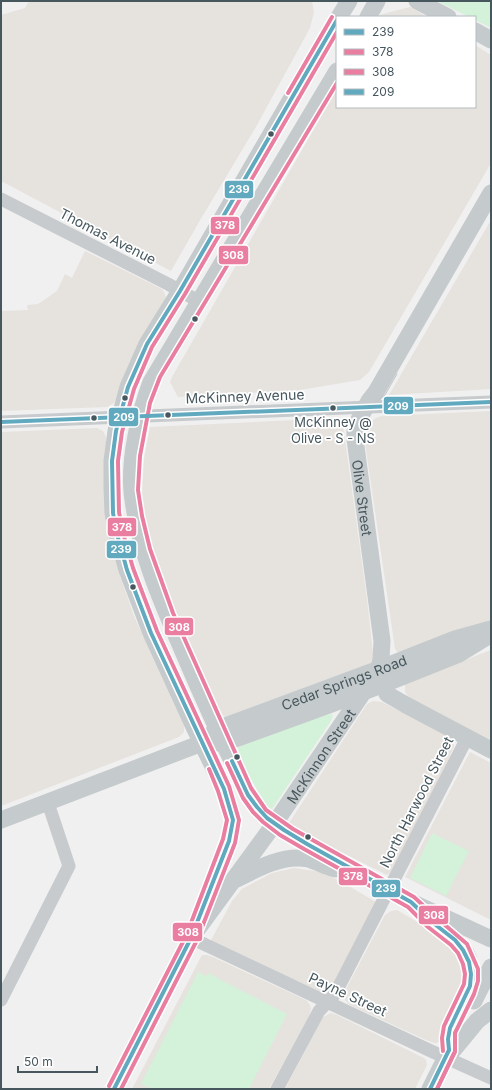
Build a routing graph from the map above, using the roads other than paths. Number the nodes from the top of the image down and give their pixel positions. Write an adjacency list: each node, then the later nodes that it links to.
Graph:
1 (377, 1): 3 (main road)
2 (417, 1): 4 (main road)
3 (369, 16)
4 (446, 16)
5 (336, 20): 11 (main road)
6 (476, 32): 7 (main road)
7 (491, 40)
8 (336, 73): 12 (main road)
9 (491, 193): 14 (main road, Olive Street)
10 (1, 199): 11 (street, Thomas Avenue)
11 (180, 291): 12 (street, Thomas Avenue); 15 (main road)
12 (200, 302): 16 (main road)
13 (491, 402): 14 (street, McKinney Avenue)
14 (366, 407): 16 (street, McKinney Avenue); 20 (main road, Olive Street)
15 (120, 416): 16 (street, McKinney Avenue); 17 (street, McKinney Avenue); 24 (main road)
16 (141, 416): 22 (main road)
17 (1, 422)
18 (491, 630): 20 (main road, Cedar Springs Road)
19 (491, 635): 20 (main road, Cedar Springs Road)
20 (384, 682): 21 (main road, Cedar Springs Road); 21 (main road, McKinnon Street); 22 (main road, Cedar Springs Road); 23 (main road)
21 (362, 693): 22 (main road, Cedar Springs Road); 28 (main road, McKinnon Street)
22 (221, 736): 24 (main road, Cedar Springs Road); 28 (main road)
23 (467, 738): 25 (main road); 31 (street, North Harwood Street)
24 (202, 743): 26 (main road, Cedar Springs Road); 33 (main road)
25 (491, 750)
26 (48, 803): 27 (main road, Cedar Springs Road); 36 (street)
27 (1, 820)
28 (275, 823): 29 (main road); 30 (main road, McKinnon Street)
29 (360, 874): 30 (main road); 31 (main road)
30 (233, 882): 33 (main road, McKinnon Street)
31 (389, 890): 32 (main road); 37 (street, North Harwood Street)
32 (411, 902): 34 (main road); 39 (main road)
33 (191, 938): 37 (street, Payne Street); 41 (main road, McKinnon Street)
34 (491, 939)
35 (491, 967): 39 (main road)
36 (1, 1000)
37 (327, 1002): 39 (street, Payne Street); 42 (street, North Harwood Street)
38 (491, 1010): 39 (main road)
39 (448, 1054): 40 (street, Payne Street); 43 (main road)
40 (491, 1078)
41 (114, 1089)
42 (277, 1089)
43 (430, 1089)

